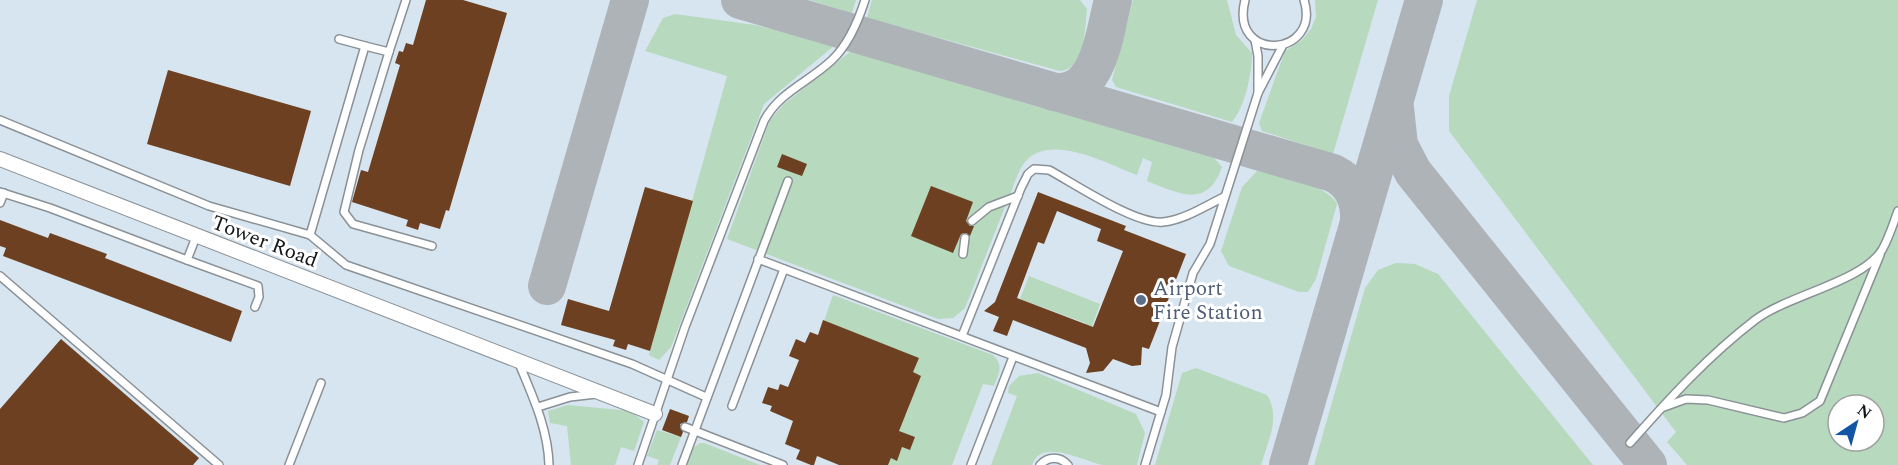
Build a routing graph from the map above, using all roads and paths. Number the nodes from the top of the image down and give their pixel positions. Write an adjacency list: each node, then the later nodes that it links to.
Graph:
1 (406, 0): 9 (lane)
2 (864, 0): 34 (lane)
3 (1242, 1): 6 (lane)
4 (1305, 1): 7 (lane)
5 (339, 39): 8 (lane)
6 (1255, 40): 7 (lane); 10 (lane)
7 (1283, 45): 10 (lane)
8 (365, 46): 9 (lane); 20 (lane)
9 (389, 52): 23 (lane)
10 (1258, 93): 16 (lane)
11 (0, 120): 20 (lane)
12 (0, 159): 21 (street, Tower Road)
13 (788, 181): 27 (lane)
14 (2, 193): 17 (lane); 26 (lane)
15 (1018, 196): 16 (lane); 19 (lane); 31 (lane)
16 (1224, 197): 41 (lane)
17 (0, 203)
18 (1898, 211): 24 (lane)
19 (972, 221)
20 (310, 235): 34 (lane)
21 (196, 237): 26 (lane); 33 (street, Tower Road)
22 (965, 238): 25 (lane)
23 (432, 246)
24 (1882, 250): 40 (lane); 40 (lane)
25 (963, 254)
26 (187, 260): 30 (lane)
27 (758, 260): 28 (lane); 37 (lane)
28 (784, 269): 31 (lane); 38 (lane)
29 (0, 276): 46 (lane)
30 (255, 307)
31 (962, 336): 32 (lane)
32 (1013, 357): 41 (lane); 52 (lane)
33 (517, 359): 36 (street, Tower Road); 39 (lane)
34 (668, 379): 37 (lane); 42 (lane)
35 (321, 383): 47 (lane)
36 (601, 393): 39 (lane); 42 (street, Tower Road)
37 (705, 397): 44 (lane)
38 (732, 406)
39 (538, 407): 48 (lane)
40 (1662, 407): 45 (lane)
41 (1161, 412): 55 (lane)
42 (661, 417): 49 (lane)
43 (685, 427): 44 (lane)
44 (693, 430): 50 (lane); 51 (lane)
45 (1630, 443)
46 (214, 463)
47 (289, 465)
48 (549, 465)
49 (638, 465)
50 (682, 465)
51 (783, 465)
52 (971, 465)
53 (1040, 465): 54 (lane)
54 (1068, 465)
55 (1145, 465)

